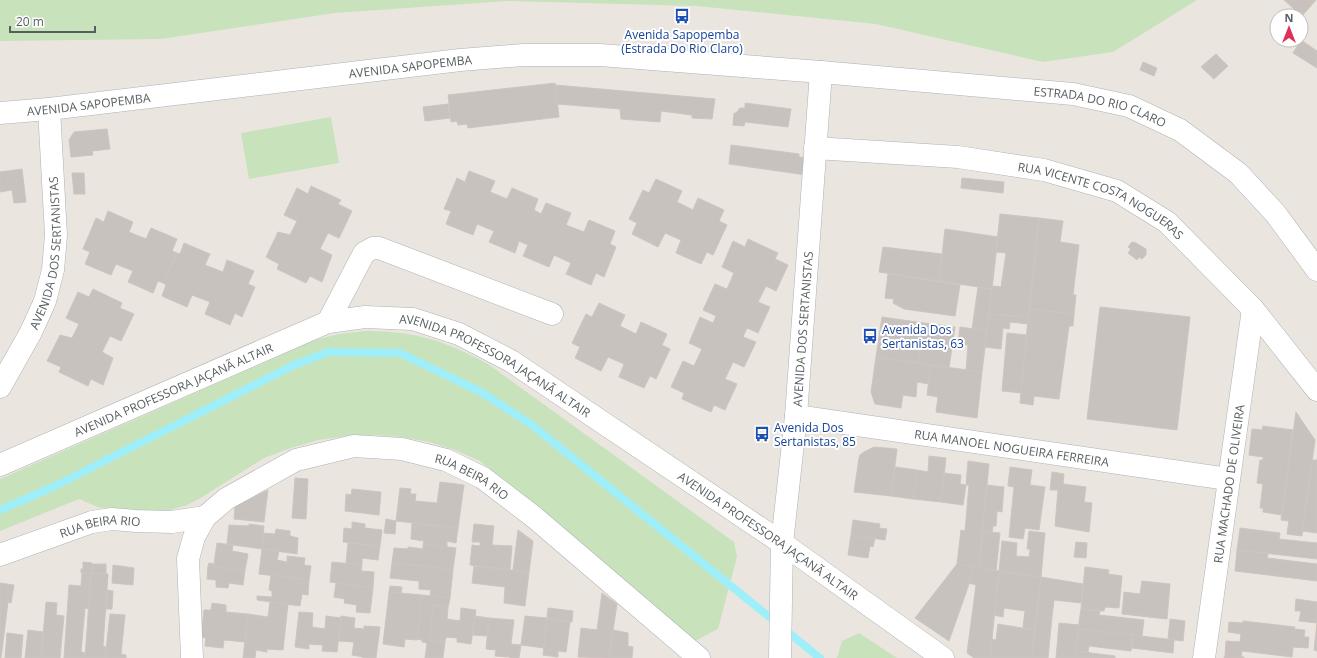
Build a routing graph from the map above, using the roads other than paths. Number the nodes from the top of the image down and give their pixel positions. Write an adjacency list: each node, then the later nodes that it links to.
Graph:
1 (821, 72): 2 (street, AVENIDA SAPOPEMBA); 4 (street, AVENIDA DOS SERTANISTAS); 5 (street, ESTRADA DO RIO CLARO)
2 (49, 108): 3 (street, AVENIDA SAPOPEMBA); 9 (street, AVENIDA DOS SERTANISTAS)
3 (0, 113)
4 (815, 148): 6 (street, RUA VICENTE COSTA NOGUERAS); 11 (street, AVENIDA DOS SERTANISTAS)
5 (1317, 270)
6 (1253, 309): 10 (street, RUA VICENTE COSTA NOGUERAS); 13 (street, RUA MACHADO DE OLIVEIRA)
7 (552, 314): 8 (street)
8 (328, 322): 12 (street, AVENIDA PROFESSORA JAÇANÃ ALTAIR); 15 (street, AVENIDA PROFESSORA JAÇANÃ ALTAIR)
9 (0, 387)
10 (1317, 390)
11 (796, 416): 13 (street, RUA MANOEL NOGUEIRA FERREIRA); 15 (street, AVENIDA DOS SERTANISTAS)
12 (0, 464)
13 (1228, 479): 21 (street, RUA MACHADO DE OLIVEIRA)
14 (205, 517): 16 (street, RUA BEIRA RIO); 18 (street, RUA BEIRA RIO); 19 (street, RUA BEIRA RIO)
15 (782, 543): 17 (street, AVENIDA DOS SERTANISTAS); 20 (street, AVENIDA PROFESSORA JAÇANÃ ALTAIR)
16 (0, 556)
17 (780, 653)
18 (192, 658)
19 (699, 658)
20 (943, 658)
21 (1204, 658)

